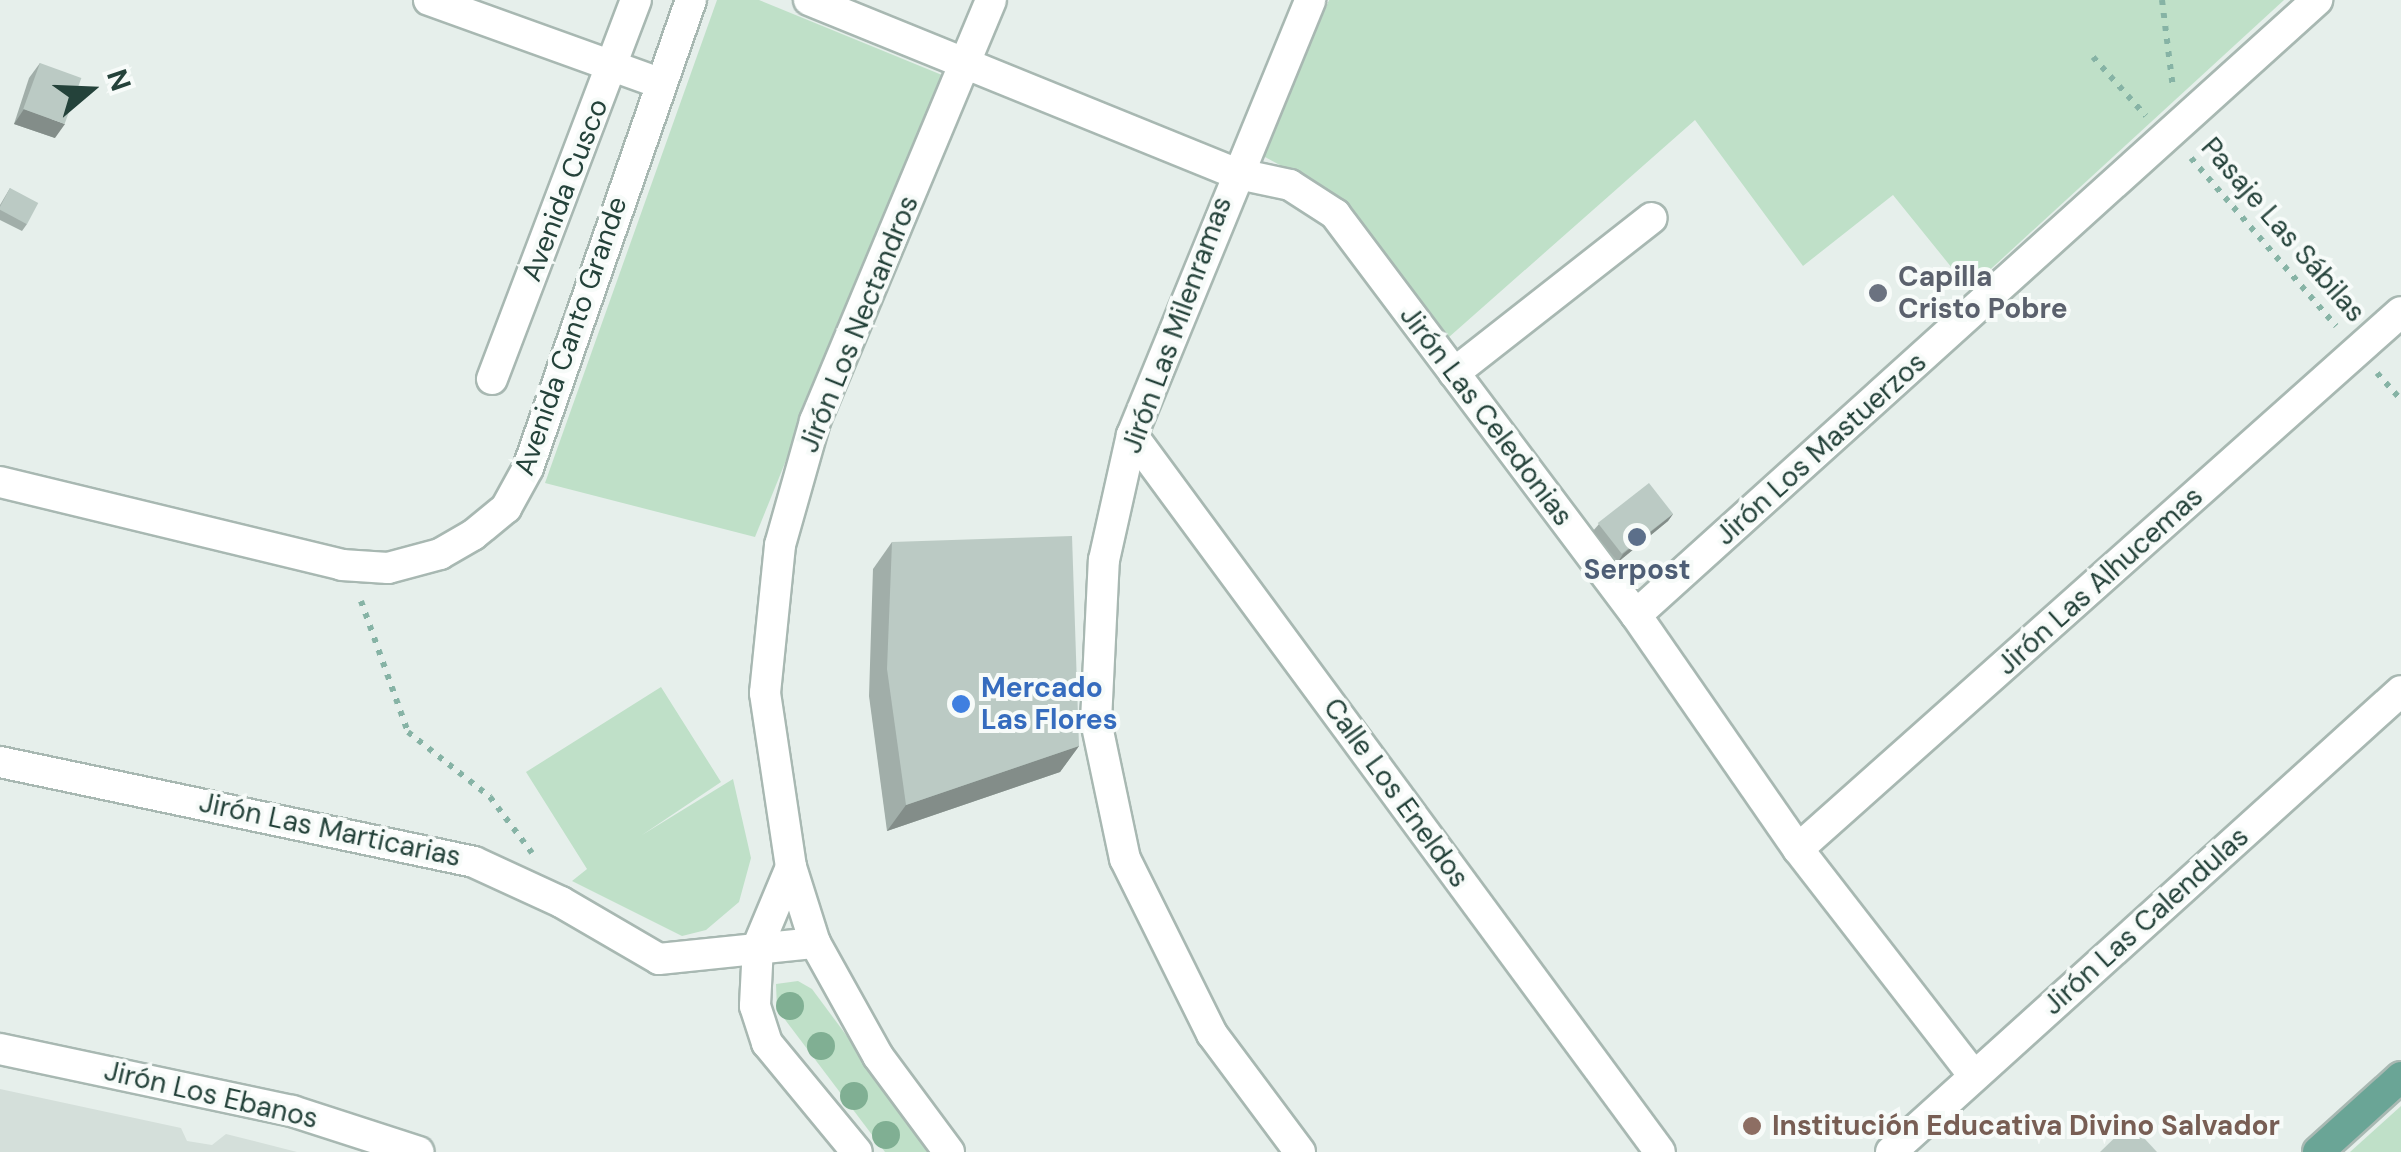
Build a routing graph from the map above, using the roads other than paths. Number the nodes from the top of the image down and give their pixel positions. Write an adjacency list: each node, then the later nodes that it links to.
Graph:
1 (429, 0): 8 (street)
2 (636, 0): 8 (street, Avenida Cusco)
3 (692, 0): 10 (street, Avenida Canto Grande)
4 (810, 0): 9 (street, Jirón Las Celedonias)
5 (991, 0): 9 (street, Jirón Los Nectandros)
6 (1310, 0): 11 (street, Jirón Las Milenramas)
7 (2318, 0): 18 (street, Jirón Los Mastuerzos)
8 (614, 63): 10 (street); 15 (street, Avenida Cusco)
9 (965, 66): 11 (street, Jirón Las Celedonias); 22 (street, Jirón Los Nectandros)
10 (659, 82): 17 (street, Avenida Canto Grande)
11 (1234, 173): 14 (street, Jirón Las Celedonias); 16 (street, Jirón Las Milenramas)
12 (1652, 218): 14 (street)
13 (2401, 312): 21 (street, Jirón Las Alhucemas)
14 (1454, 373): 18 (street, Jirón Las Celedonias)
15 (492, 378)
16 (1132, 435): 31 (street, Jirón Las Milenramas); 32 (street, Calle Los Eneldos)
17 (0, 482)
18 (1636, 615): 21 (street, Jirón Las Celedonias)
19 (2401, 691): 26 (street, Jirón Las Calendulas)
20 (0, 762): 24 (street, Jirón Las Marticarias)
21 (1798, 850): 26 (street, Jirón Las Celedonias)
22 (791, 867): 23 (street, Jirón Los Nectandros); 24 (street)
23 (815, 943): 24 (street, Jirón Las Marticarias); 30 (street, Jirón Los Nectandros)
24 (758, 946): 29 (street)
25 (0, 1049): 28 (street, Jirón Los Ebanos)
26 (1974, 1076): 33 (street, Jirón Las Calendulas)
27 (2401, 1077): 34 (main road)
28 (420, 1152)
29 (857, 1152)
30 (950, 1152)
31 (1300, 1152)
32 (1660, 1152)
33 (1891, 1152)
34 (2318, 1152)

